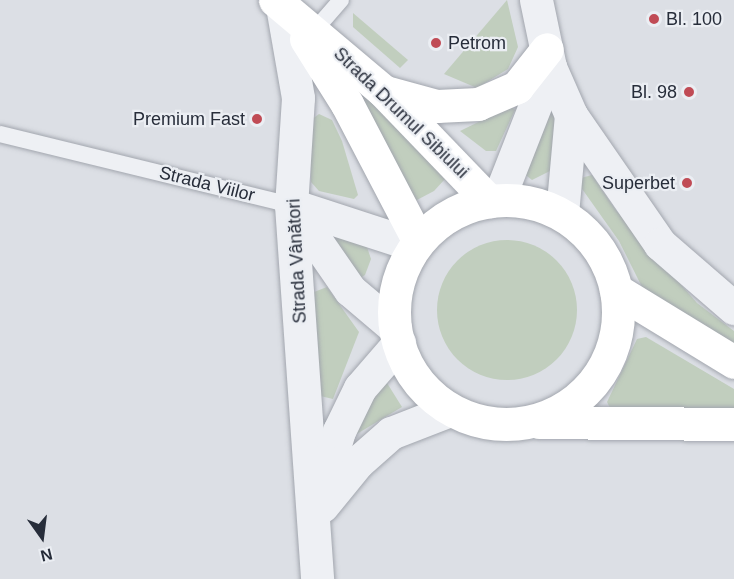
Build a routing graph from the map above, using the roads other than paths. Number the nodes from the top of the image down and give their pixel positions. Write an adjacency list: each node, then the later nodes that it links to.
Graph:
1 (340, 0): 4 (lane)
2 (536, 0): 5 (street)
3 (279, 3): 4 (main road, Strada Drumul Sibiului); 10 (street, Strada Vânători); 12 (main road, Strada Drumul Sibiului)
4 (314, 31): 6 (main road, Strada Drumul Sibiului)
5 (549, 58): 6 (main road); 7 (street); 9 (street)
6 (383, 91): 9 (main road, Strada Drumul Sibiului)
7 (571, 115): 11 (street); 14 (street)
8 (0, 134): 10 (lane, Strada Viilor)
9 (493, 200): 11 (main road); 12 (main road)
10 (291, 205): 12 (street); 15 (street); 20 (street, Strada Vânători)
11 (562, 214): 13 (main road)
12 (416, 242): 15 (main road)
13 (616, 290): 16 (main road); 18 (main road)
14 (734, 308)
15 (397, 335): 17 (main road); 20 (street, Strada Vânători)
16 (734, 362)
17 (450, 410): 18 (main road); 20 (street)
18 (532, 422): 19 (main road)
19 (734, 424)
20 (314, 517): 21 (street, Strada Vânători)
21 (317, 579)

